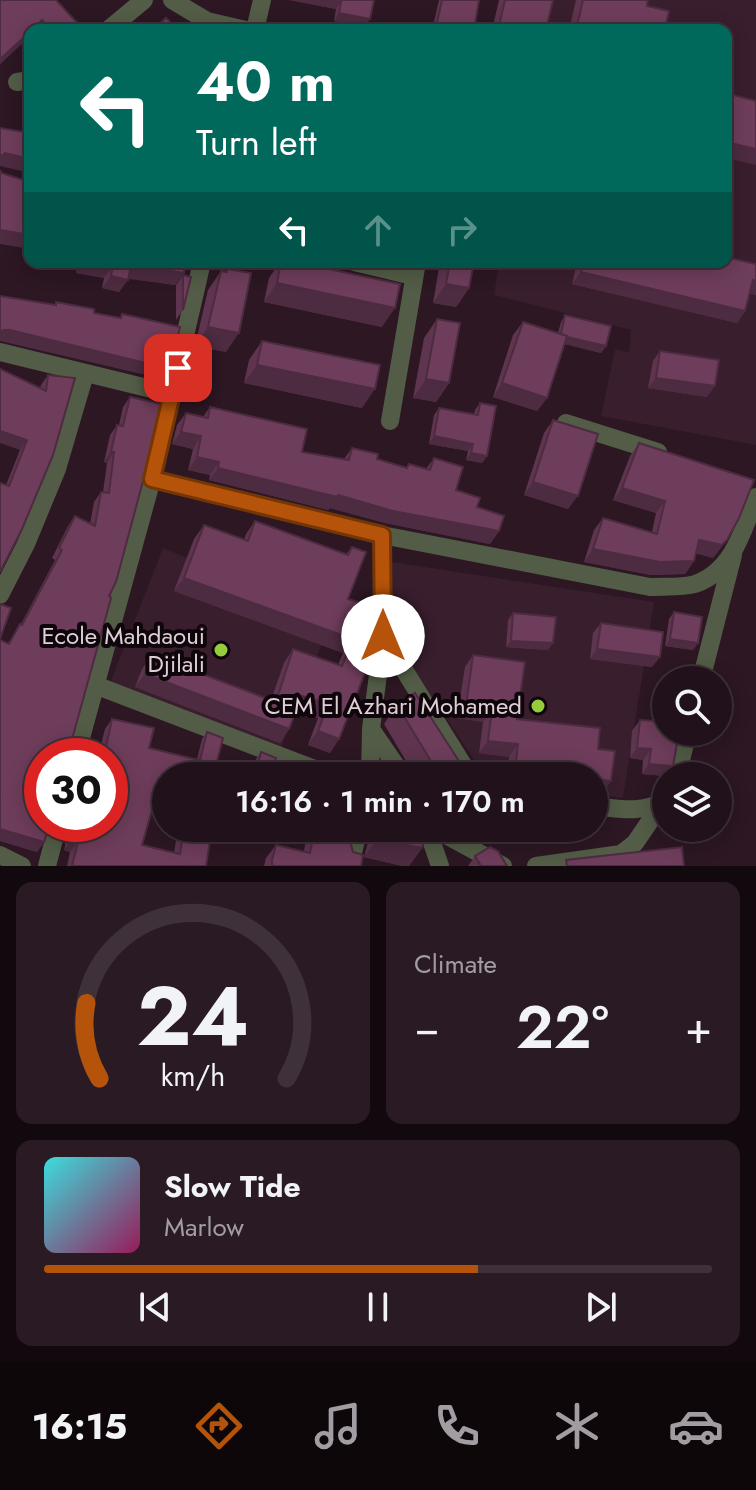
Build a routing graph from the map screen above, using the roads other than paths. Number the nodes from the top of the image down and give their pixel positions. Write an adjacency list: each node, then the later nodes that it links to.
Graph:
1 (144, 0): 4 (street)
2 (172, 0): 5 (street)
3 (262, 0): 6 (street)
4 (115, 24)
5 (220, 24)
6 (256, 24)
7 (201, 268): 11 (street)
8 (415, 269): 12 (street)
9 (0, 352): 10 (street)
10 (85, 374): 11 (street); 19 (street)
11 (172, 394): 15 (street)
12 (390, 421)
13 (566, 423): 14 (street)
14 (683, 460)
15 (152, 479): 17 (street); 22 (street)
16 (756, 497): 18 (street)
17 (382, 535): 18 (street); 20 (street)
18 (735, 550): 21 (street)
19 (0, 595)
20 (383, 636): 23 (street); 28 (street)
21 (705, 666)
22 (95, 685): 24 (street); 25 (street)
23 (371, 729): 26 (street); 27 (street)
24 (81, 738)
25 (293, 762)
26 (370, 762)
27 (393, 762)
28 (461, 762)
29 (608, 807): 30 (street)
30 (652, 807)
31 (652, 819): 43 (street)
32 (53, 842): 39 (street)
33 (356, 842): 37 (street)
34 (434, 842): 40 (street)
35 (458, 842): 41 (street)
36 (0, 855): 38 (street)
37 (352, 857)
38 (22, 866)
39 (47, 866)
40 (440, 866)
41 (505, 866): 42 (street)
42 (529, 866)
43 (536, 866)

